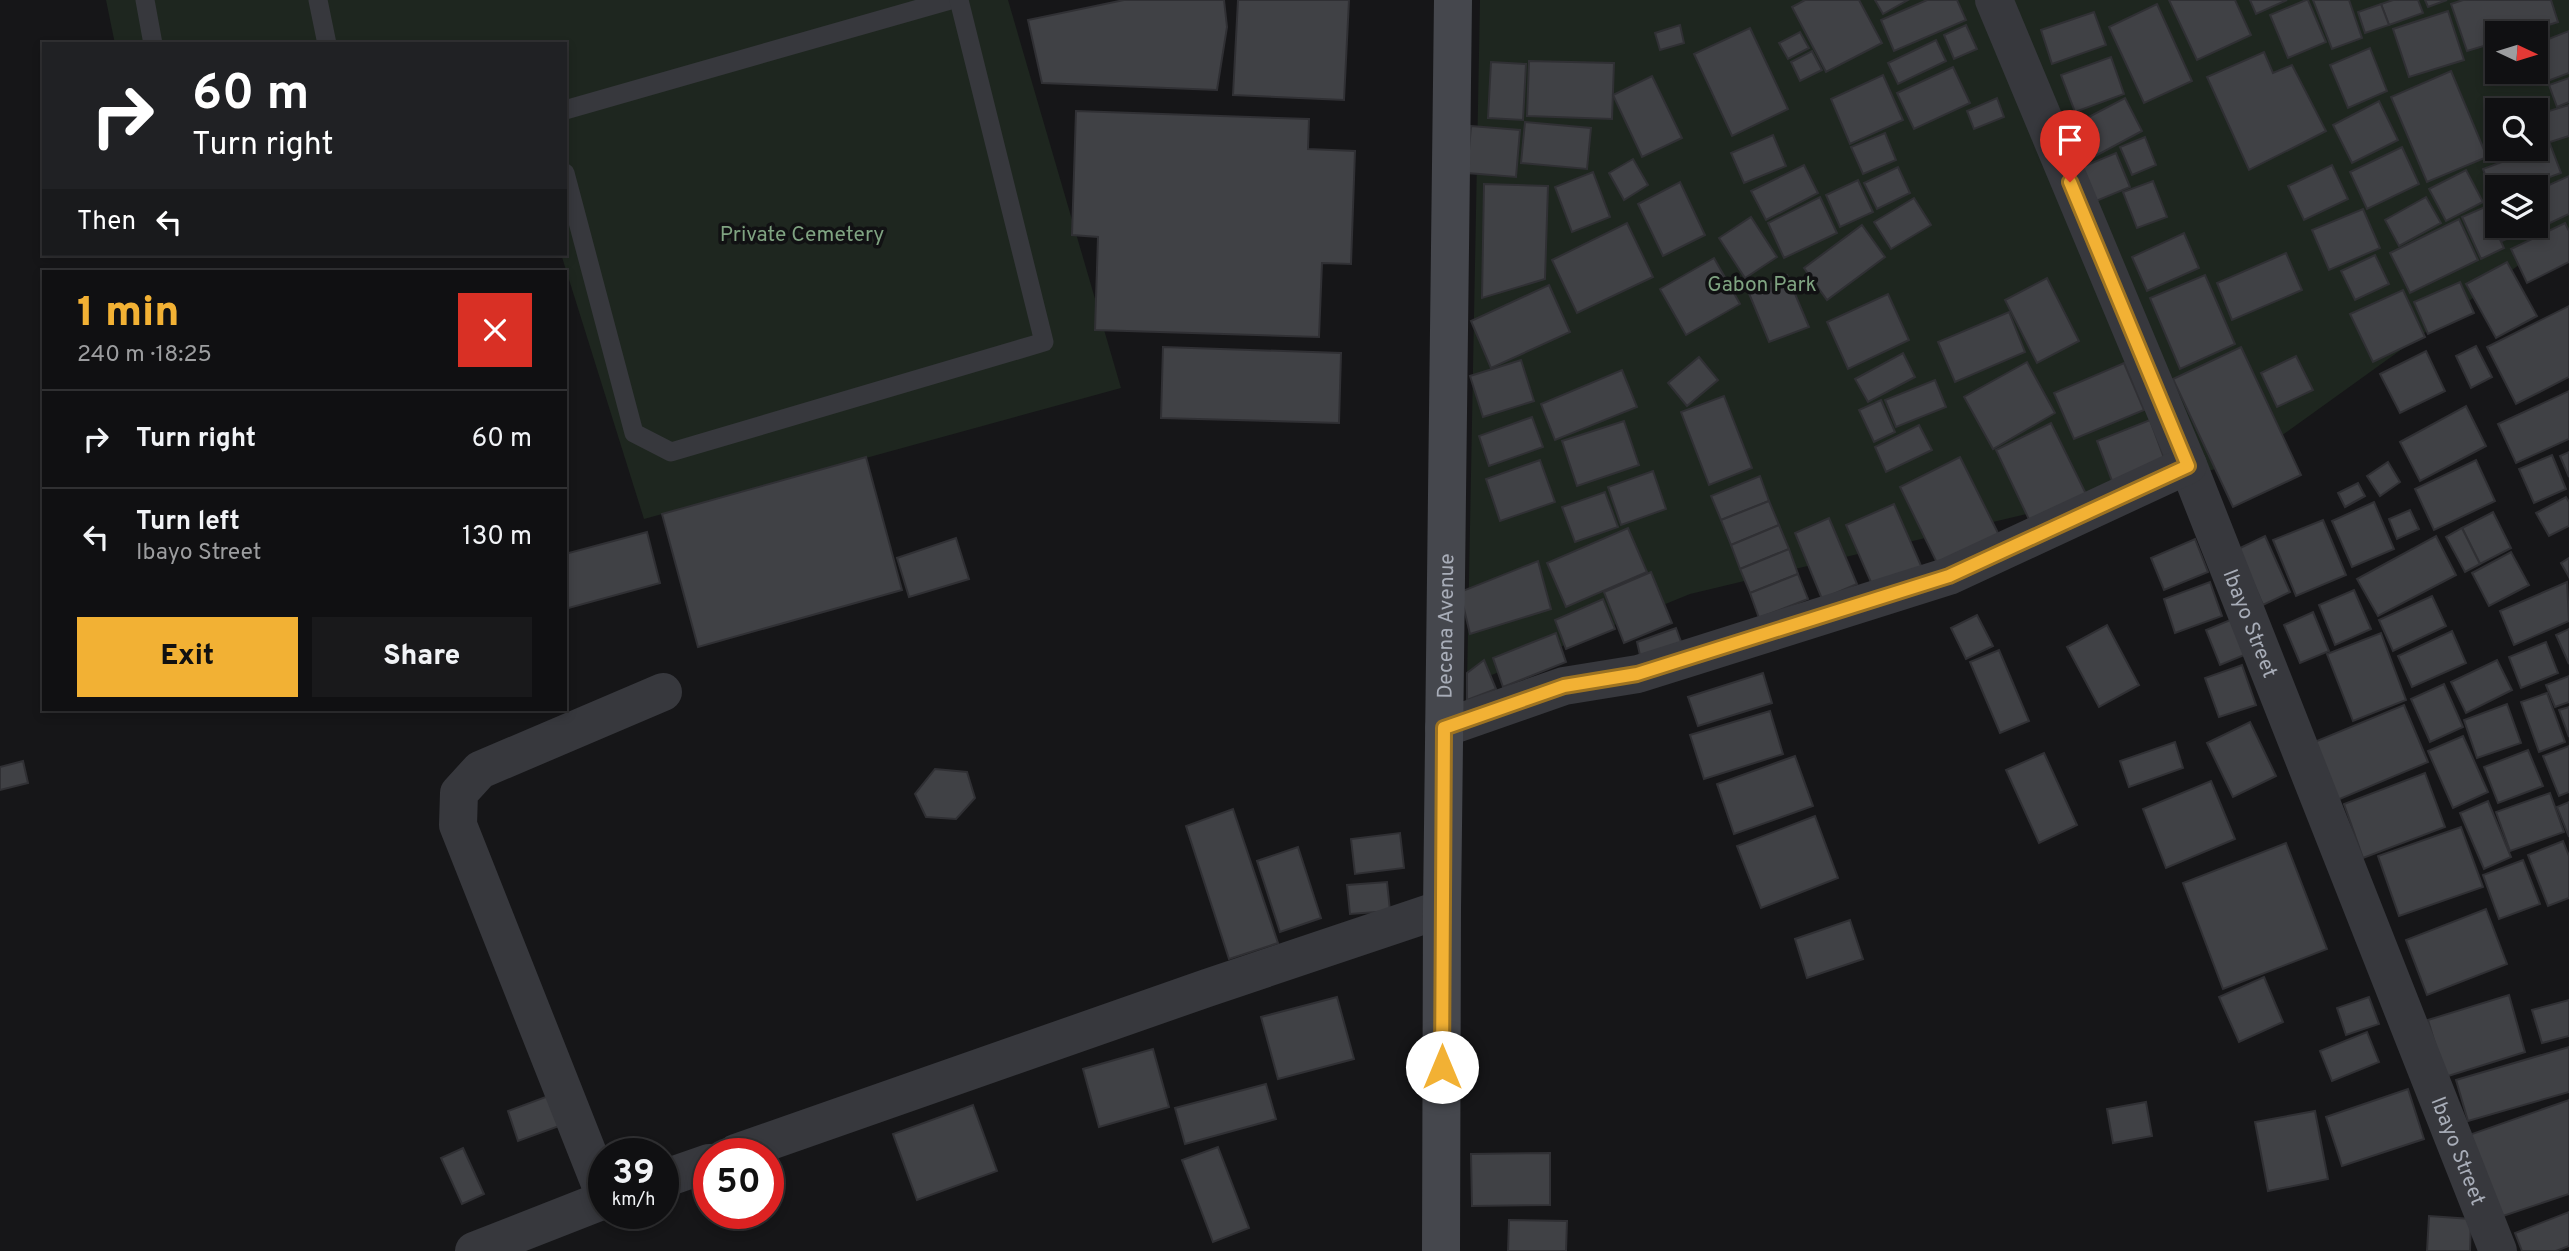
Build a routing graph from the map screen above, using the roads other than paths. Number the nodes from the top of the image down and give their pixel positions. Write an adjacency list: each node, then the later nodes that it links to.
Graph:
1 (145, 0): 7 (lane)
2 (318, 0): 8 (lane)
3 (950, 0): 9 (lane)
4 (959, 0): 10 (lane)
5 (1454, 0): 13 (main road, Decena Avenue)
6 (1997, 1): 11 (street, Ibayo Street)
7 (153, 42)
8 (327, 42)
9 (567, 109)
10 (567, 180)
11 (2188, 466): 13 (street); 20 (street, Ibayo Street)
12 (663, 692): 16 (street)
13 (1444, 728): 14 (main road, Decena Avenue)
14 (1442, 909): 15 (street); 19 (main road, Decena Avenue)
15 (779, 1138)
16 (588, 1154)
17 (588, 1206): 18 (street)
18 (474, 1251)
19 (1441, 1251)
20 (2498, 1251)

